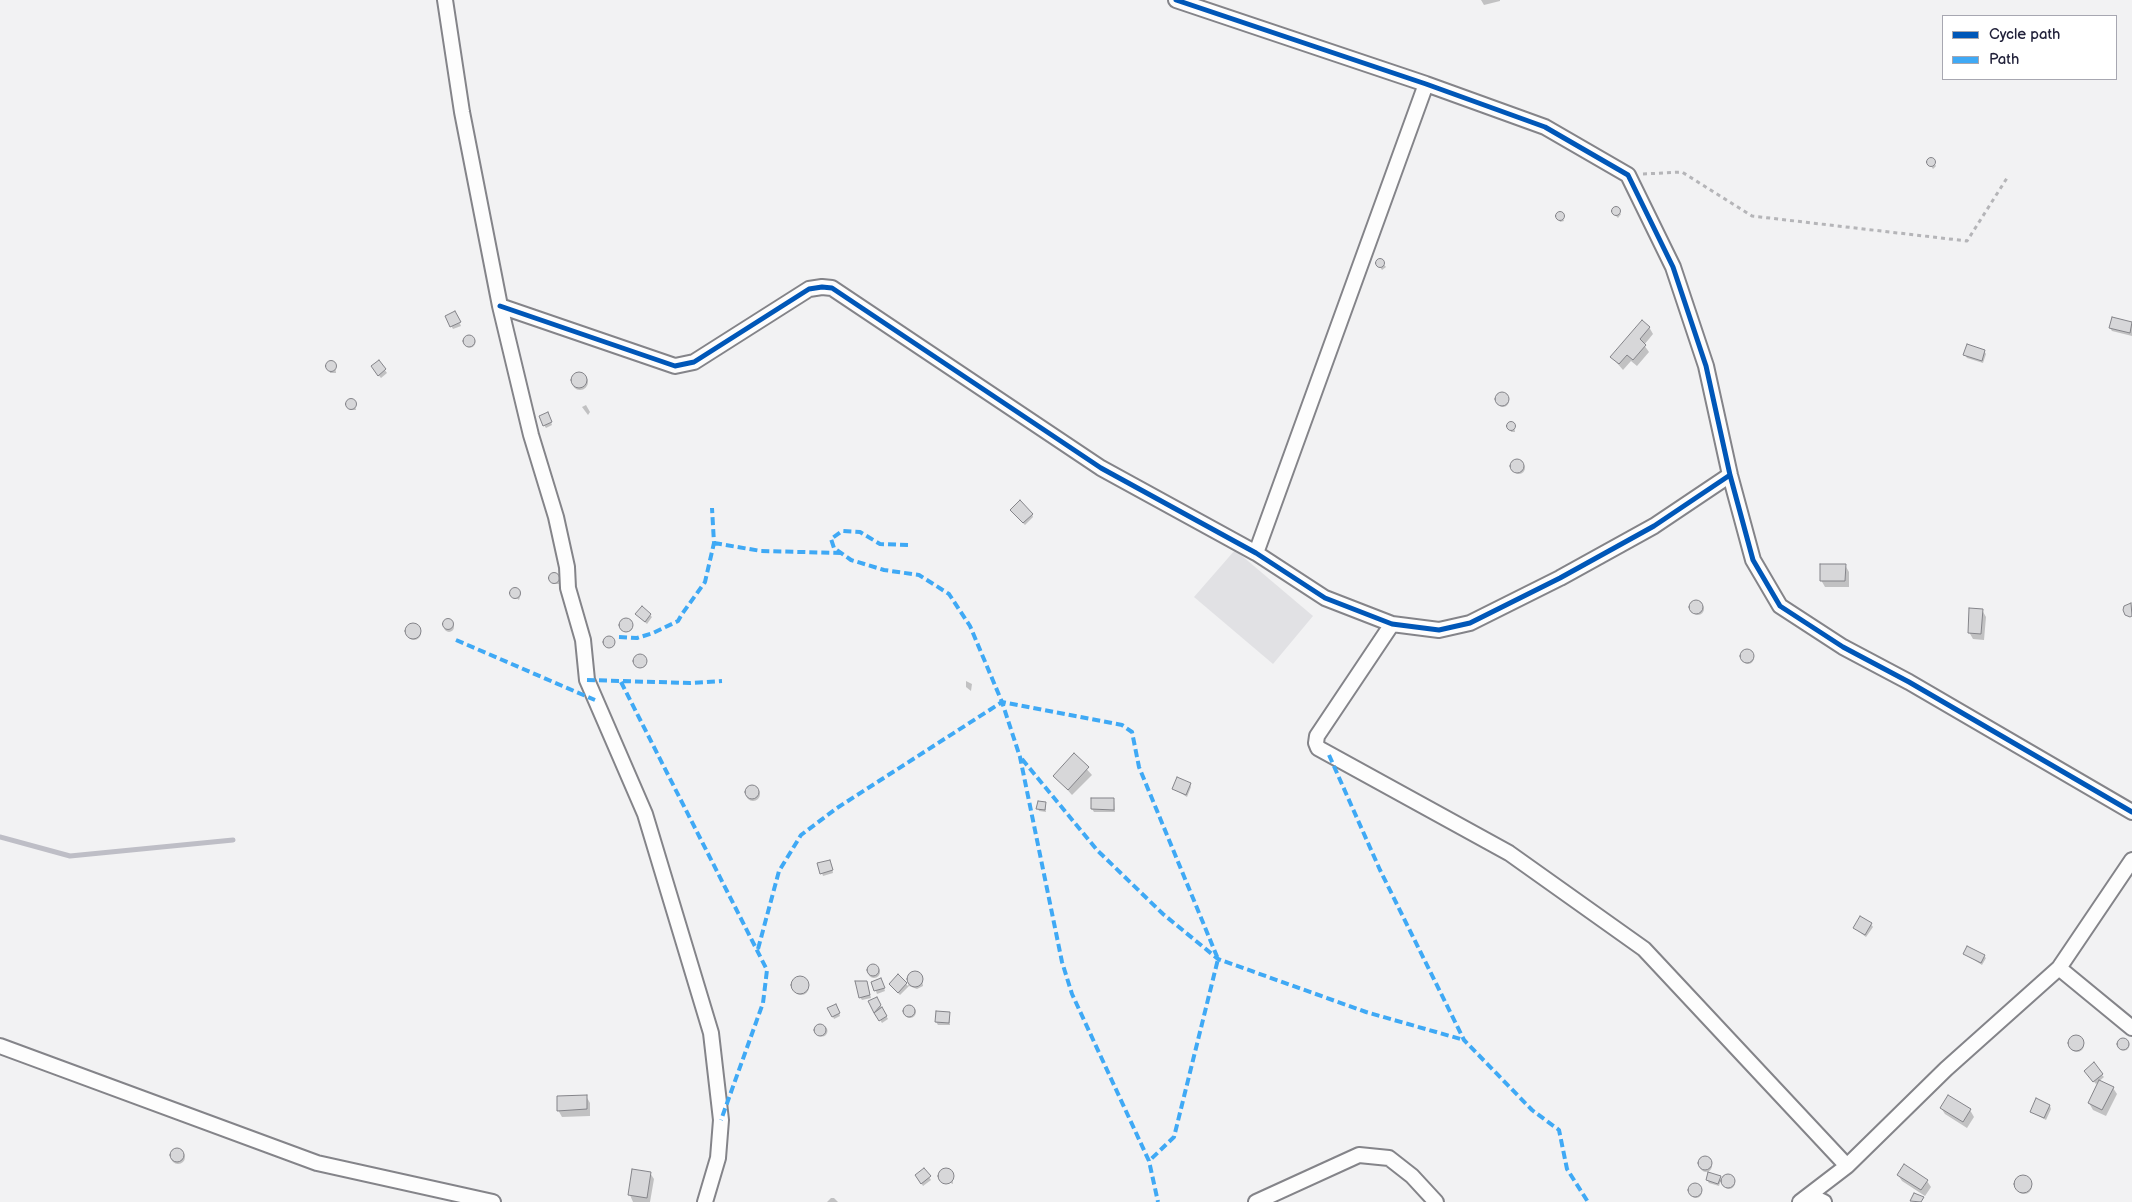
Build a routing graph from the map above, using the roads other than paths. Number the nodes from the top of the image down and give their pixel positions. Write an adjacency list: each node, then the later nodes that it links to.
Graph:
1 (445, 0): 4 (street)
2 (1176, 0): 3 (street)
3 (1426, 84): 5 (street); 6 (street)
4 (500, 306): 6 (street); 16 (street)
5 (1730, 475): 7 (street); 8 (street)
6 (1256, 553): 7 (street)
7 (1392, 624): 13 (street)
8 (2132, 812)
9 (2132, 860): 10 (street)
10 (2059, 968): 11 (street); 13 (street)
11 (2132, 1028)
12 (0, 1046): 15 (street)
13 (1847, 1166): 14 (street)
14 (1815, 1200)
15 (493, 1202)
16 (705, 1202)
17 (1256, 1202): 18 (street)
18 (1436, 1202)

